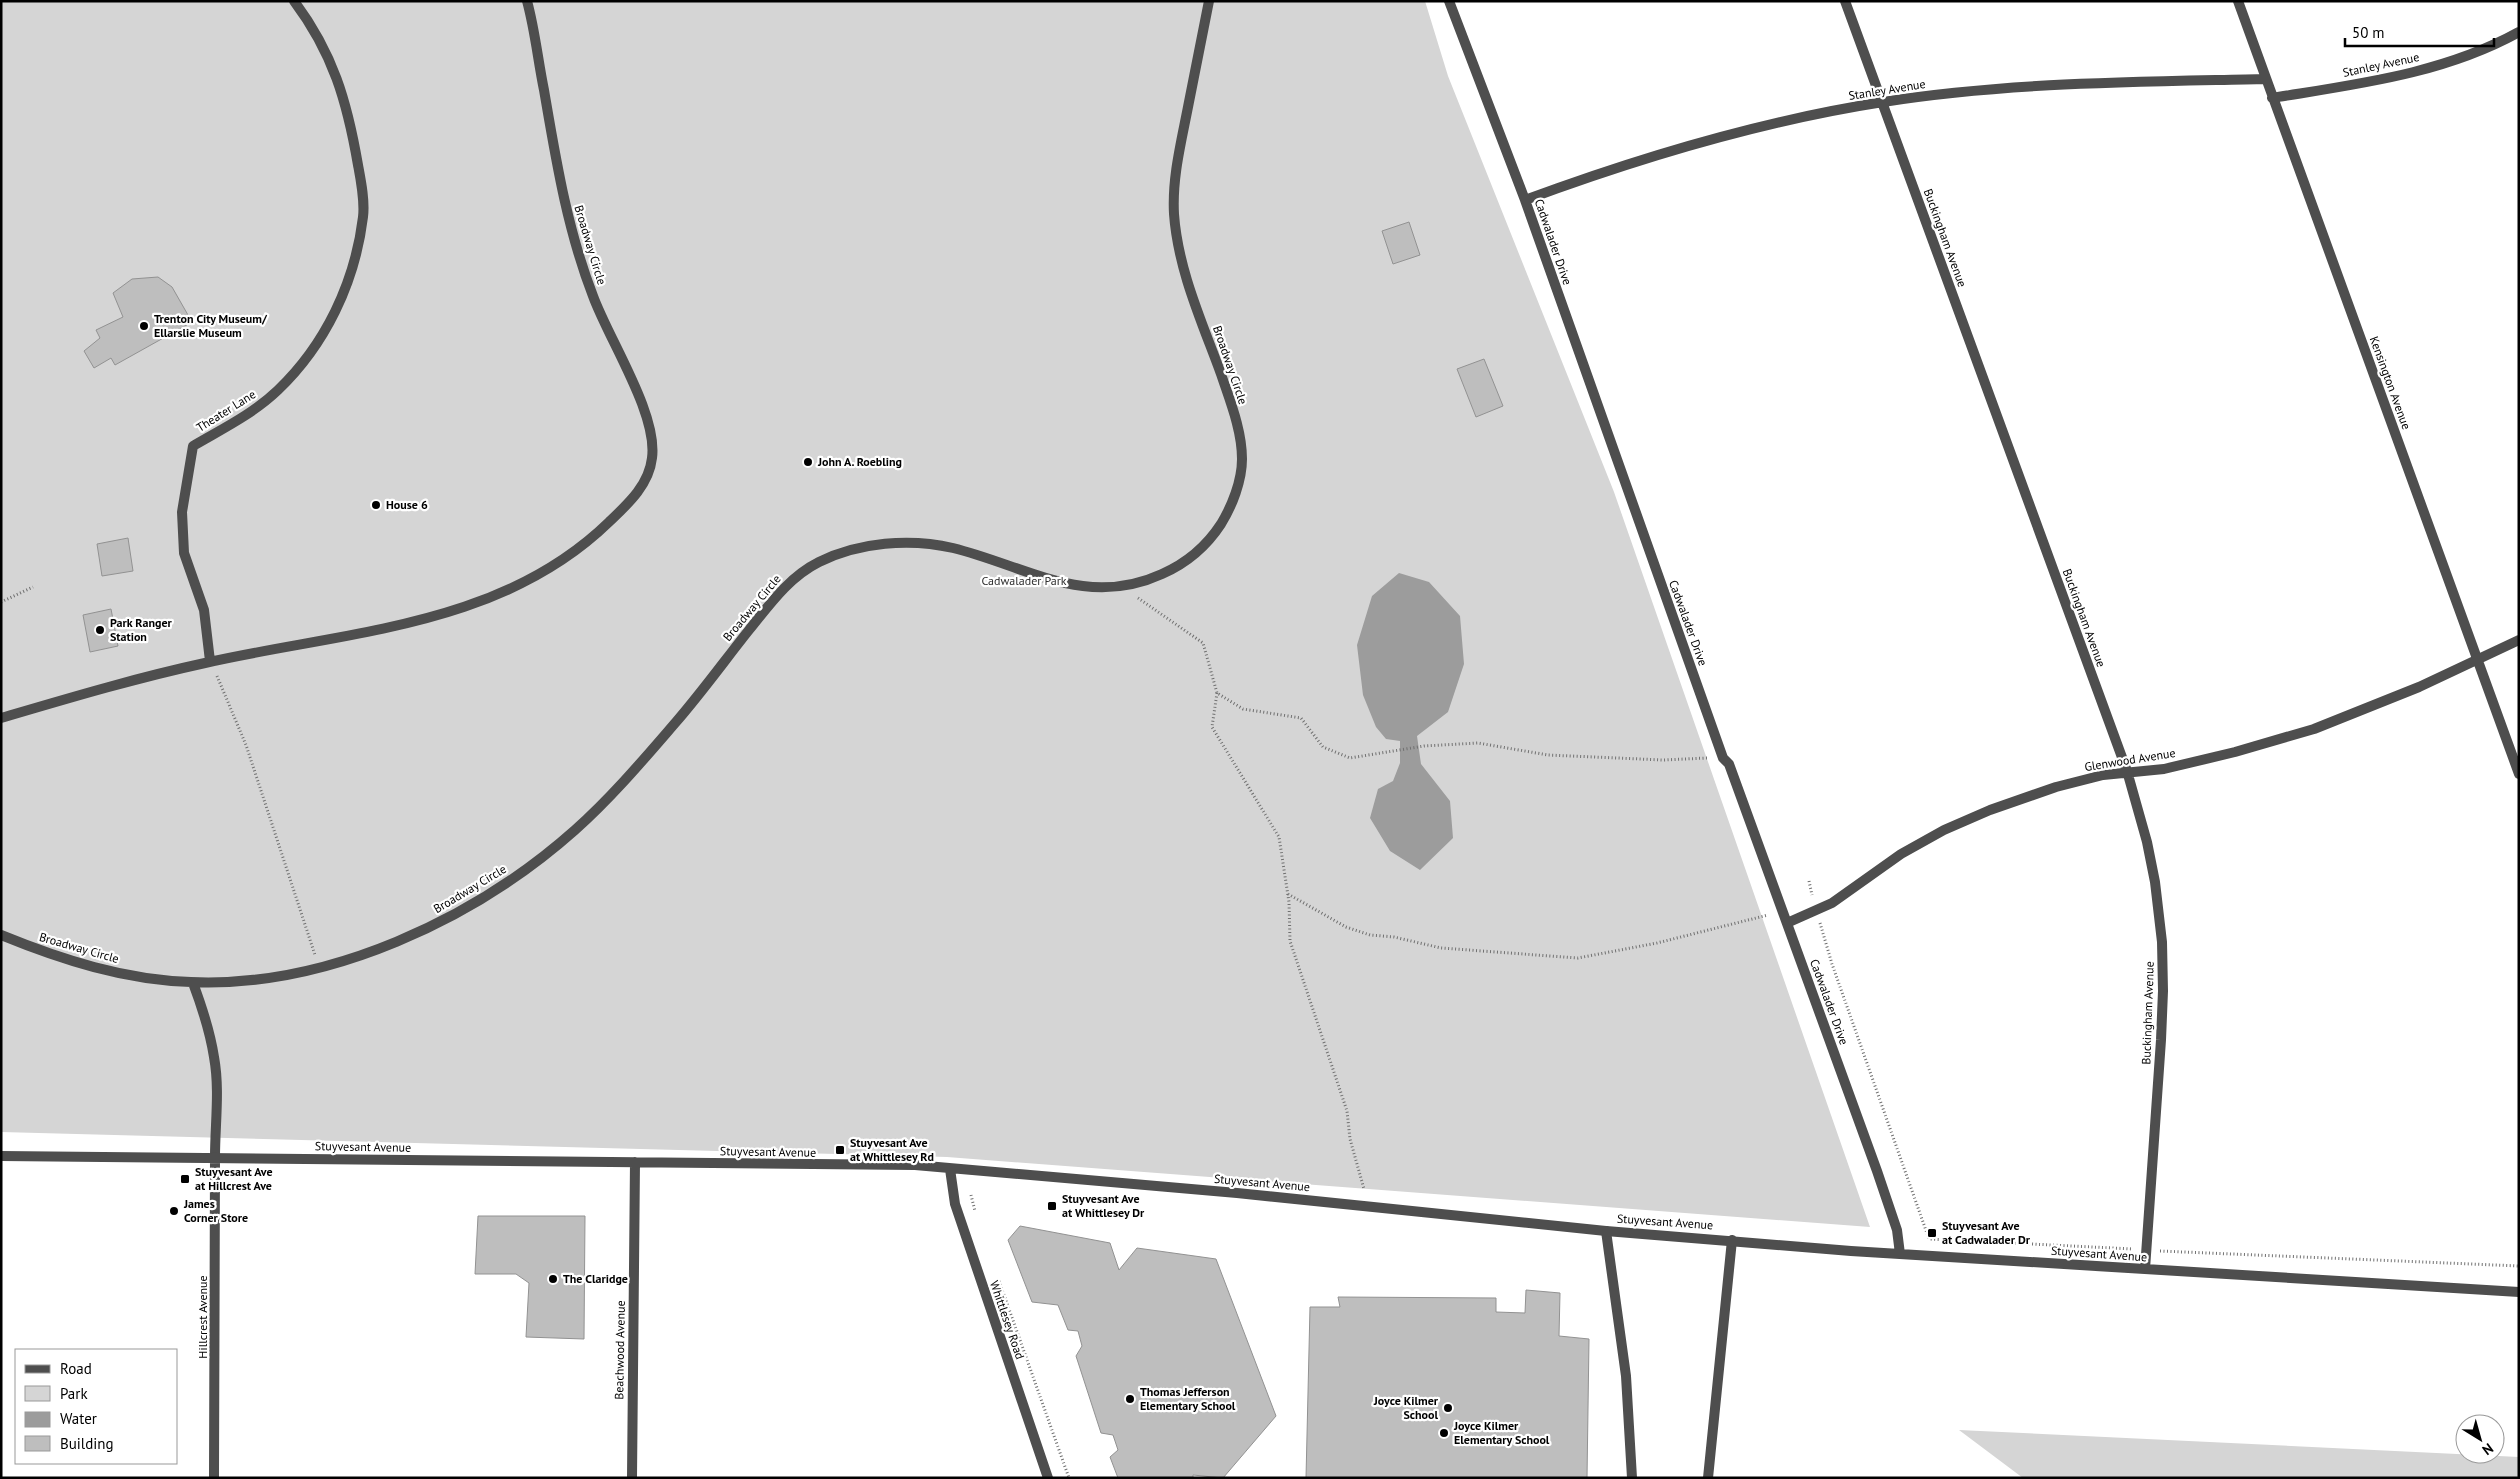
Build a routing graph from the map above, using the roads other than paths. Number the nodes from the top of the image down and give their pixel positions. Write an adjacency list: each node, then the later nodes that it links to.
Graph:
1 (294, 1): 14 (street, Theater Lane)
2 (527, 1): 14 (street, Broadway Circle)
3 (1209, 1): 20 (street, Broadway Circle)
4 (1449, 1): 11 (street, Cadwalader Drive)
5 (1845, 1): 10 (street, Buckingham Avenue)
6 (2238, 1): 8 (street, Kensington Avenue)
7 (2519, 32): 9 (street, Stanley Avenue)
8 (2266, 79): 9 (street, Kensington Avenue); 10 (street, Stanley Avenue)
9 (2272, 98): 13 (street, Kensington Avenue)
10 (1882, 102): 11 (street, Stanley Avenue); 16 (street, Buckingham Avenue)
11 (1525, 200): 18 (street, Cadwalader Drive)
12 (2519, 640): 13 (street, Glenwood Avenue)
13 (2476, 660): 16 (street, Glenwood Avenue); 17 (street, Kensington Avenue)
14 (210, 662): 15 (street)
15 (1, 718)
16 (2127, 771): 18 (street, Glenwood Avenue); 28 (street, Buckingham Avenue)
17 (2519, 774)
18 (1787, 922): 27 (street, Cadwalader Drive)
19 (1, 935): 20 (street, Broadway Circle)
20 (192, 982): 22 (street, Hillcrest Avenue)
21 (1, 1156): 22 (street, Stuyvesant Avenue)
22 (215, 1157): 23 (street, Stuyvesant Avenue); 30 (street, Hillcrest Avenue)
23 (635, 1162): 24 (street, Stuyvesant Avenue); 31 (street, Beachwood Avenue)
24 (950, 1168): 25 (street, Stuyvesant Avenue); 32 (street, Whittlesey Road)
25 (1606, 1231): 26 (street, Stuyvesant Avenue); 33 (street)
26 (1732, 1240): 27 (street, Stuyvesant Avenue); 34 (street)
27 (1900, 1254): 28 (street, Stuyvesant Avenue)
28 (2145, 1269): 29 (street, Stuyvesant Avenue)
29 (2519, 1292)
30 (214, 1478)
31 (632, 1478)
32 (1048, 1478)
33 (1632, 1478)
34 (1708, 1478)

